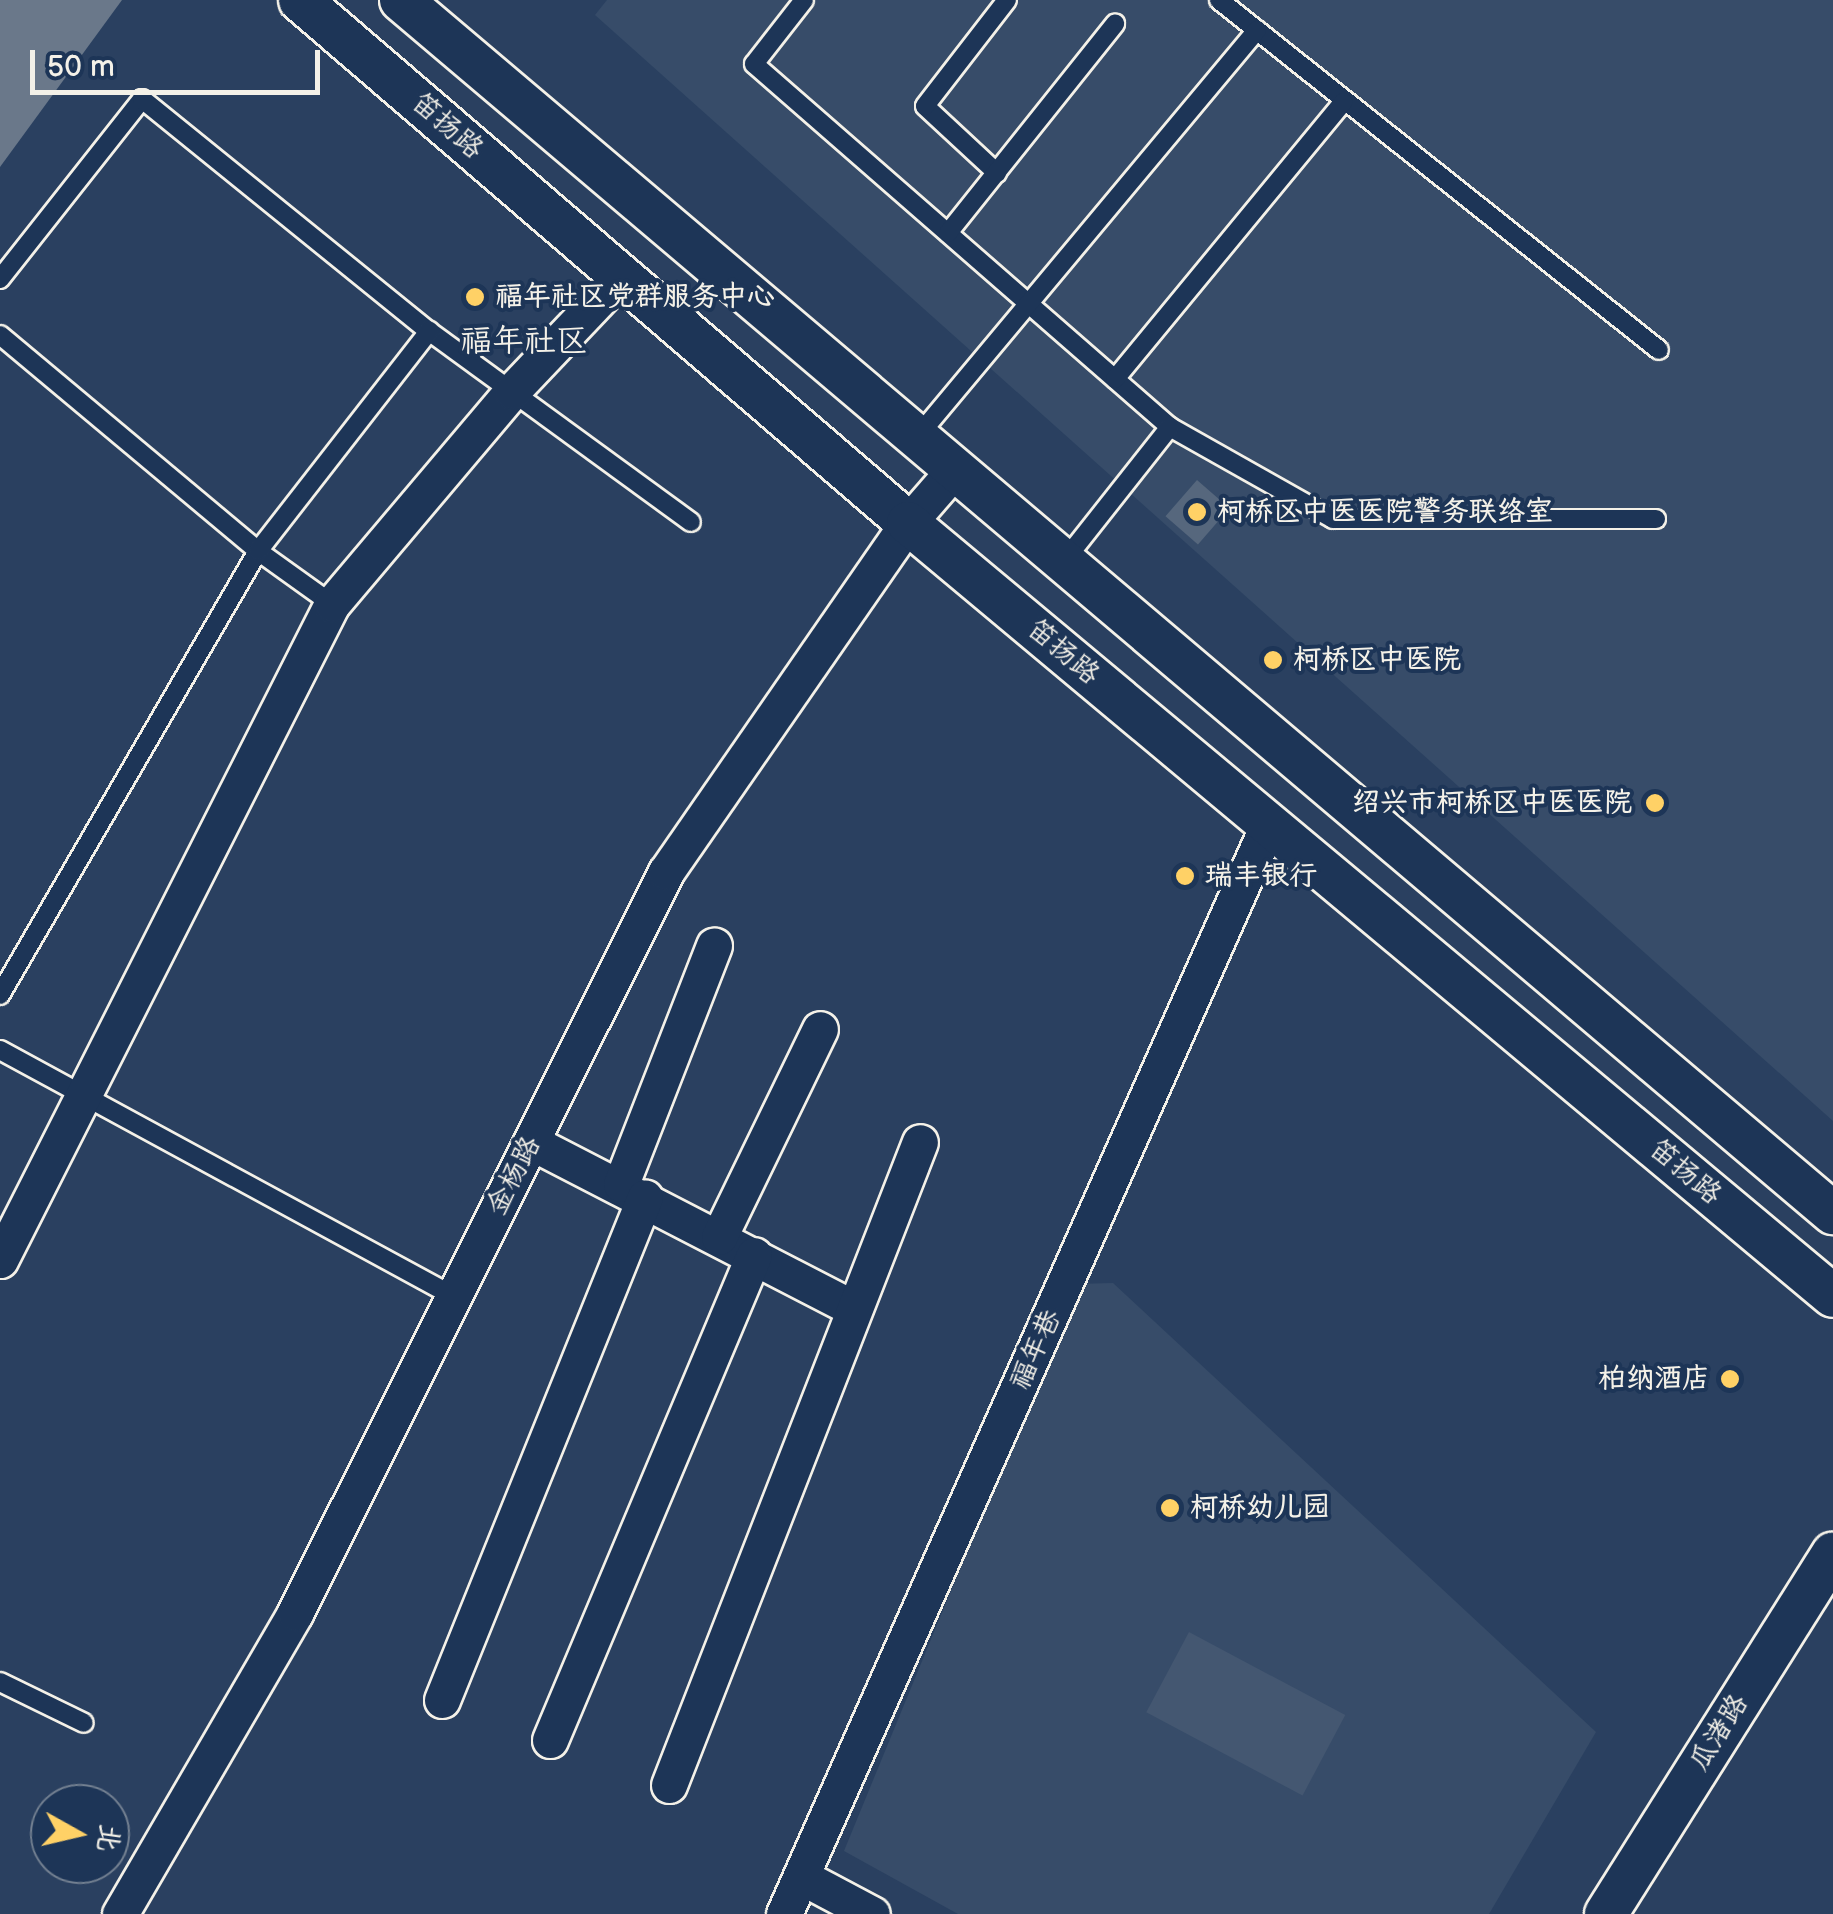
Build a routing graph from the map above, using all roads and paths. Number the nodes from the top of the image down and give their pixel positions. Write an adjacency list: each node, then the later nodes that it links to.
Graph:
1 (300, 0): 11 (street, 笛扬路)
2 (401, 0): 20 (street)
3 (804, 0): 10 (lane)
4 (1007, 0): 9 (lane)
5 (1219, 0): 7 (lane)
6 (1116, 24): 9 (lane)
7 (1257, 30): 8 (lane); 13 (lane)
8 (1343, 102): 16 (lane); 17 (lane)
9 (997, 172): 10 (lane)
10 (948, 234): 13 (lane)
11 (621, 276): 18 (street); 24 (street, 笛扬路)
12 (0, 280): 14 (lane)
13 (1030, 305): 17 (lane); 20 (lane)
14 (428, 331): 18 (lane); 25 (lane)
15 (0, 335): 25 (lane)
16 (1659, 350)
17 (1116, 379): 19 (lane)
18 (512, 391): 23 (lane); 27 (street)
19 (1170, 426): 22 (lane); 26 (lane)
20 (916, 437): 21 (street)
21 (955, 469): 24 (street, 金杨路); 26 (street)
22 (1656, 519)
23 (690, 522)
24 (908, 523): 28 (street, 笛扬路); 34 (street, 金杨路)
25 (258, 551): 27 (lane); 30 (lane)
26 (1064, 562): 37 (street)
27 (332, 604): 33 (street)
28 (1269, 822): 42 (street, 笛扬路); 50 (street, 福年巷)
29 (714, 946): 36 (street)
30 (0, 995)
31 (820, 1029): 38 (street)
32 (0, 1050): 33 (lane)
33 (80, 1093): 40 (street); 41 (lane)
34 (532, 1142): 36 (street); 41 (street, 金杨路)
35 (920, 1142): 43 (street)
36 (633, 1190): 38 (street); 46 (street)
37 (1833, 1213)
38 (719, 1237): 39 (street)
39 (754, 1255): 43 (street); 48 (street)
40 (0, 1260)
41 (453, 1296): 51 (street, 金杨路)
42 (1833, 1296)
43 (853, 1308): 49 (street)
44 (1833, 1553): 54 (street, 瓜渚路)
45 (0, 1682): 47 (lane)
46 (442, 1700)
47 (84, 1723)
48 (550, 1740)
49 (669, 1785)
50 (802, 1876): 52 (street, 福年巷); 53 (street)
51 (130, 1910)
52 (784, 1914)
53 (872, 1914)
54 (1606, 1914)

